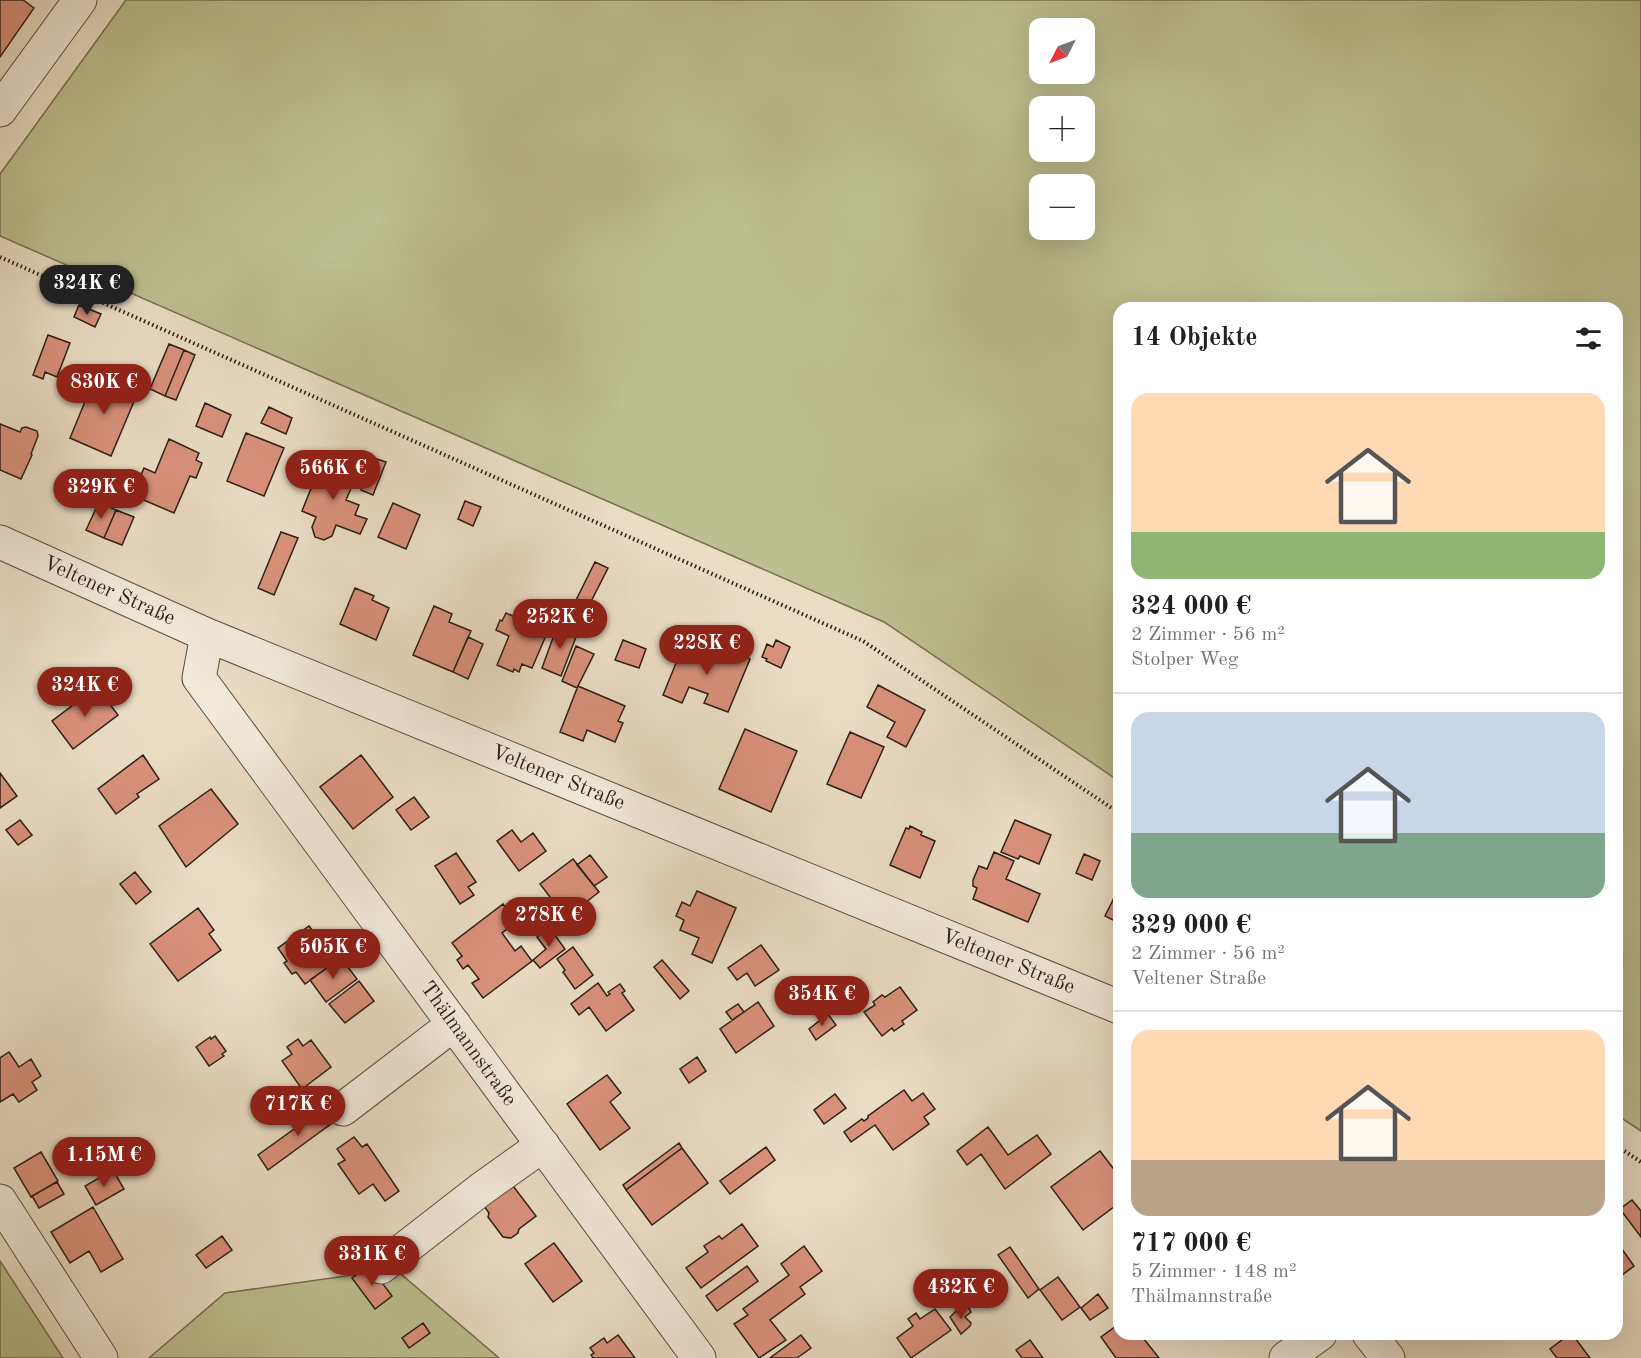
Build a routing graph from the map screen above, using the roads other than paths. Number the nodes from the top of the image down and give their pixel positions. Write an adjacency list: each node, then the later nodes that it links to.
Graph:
1 (80, 0): 2 (street)
2 (0, 110)
3 (0, 542): 4 (street, Veltener Straße)
4 (207, 635): 5 (street, Veltener Straße); 6 (street, Thälmannstraße)
5 (1113, 1005)
6 (454, 1024): 7 (street); 8 (street, Thälmannstraße)
7 (343, 1109)
8 (543, 1145): 10 (street); 14 (street, Thälmannstraße)
9 (0, 1201): 13 (street)
10 (381, 1267)
11 (1312, 1340): 15 (street)
12 (1374, 1340): 16 (street)
13 (101, 1358)
14 (699, 1358)
15 (1286, 1358)
16 (1388, 1358)

